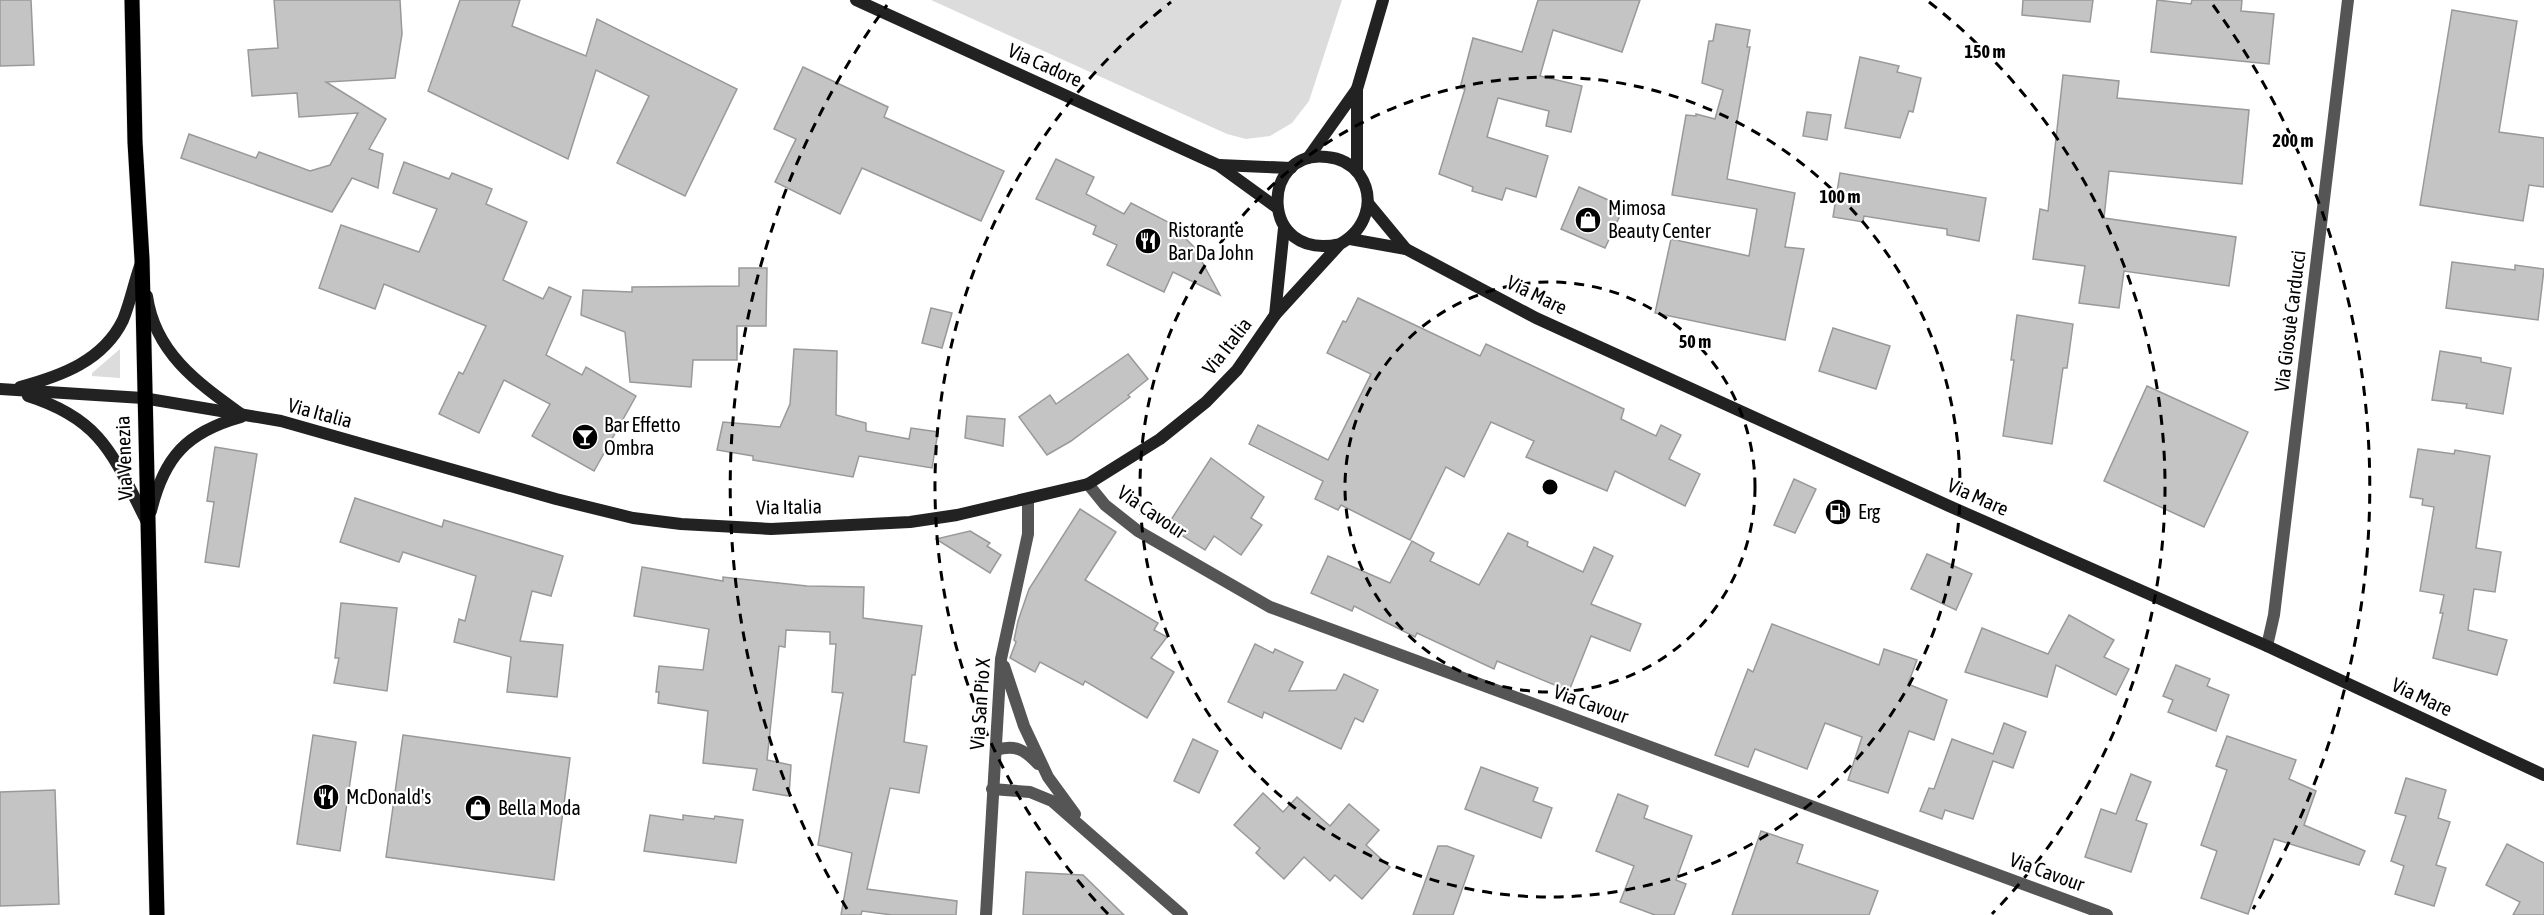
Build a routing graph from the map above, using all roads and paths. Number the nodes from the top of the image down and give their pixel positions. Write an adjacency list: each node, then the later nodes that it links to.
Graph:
1 (132, 0): 15 (main road, Via Venezia)
2 (856, 0): 7 (street, Via Cadore)
3 (1383, 0): 5 (street)
4 (2348, 0): 23 (street, Via Giosuè Carducci)
5 (1357, 89): 6 (street); 9 (street)
6 (1308, 158): 8 (street); 9 (street)
7 (1218, 165): 8 (street, Via Cadore); 11 (street, Via Cadore)
8 (1291, 168): 11 (street)
9 (1357, 171): 10 (street)
10 (1368, 202): 13 (street); 14 (street, Via Mare)
11 (1276, 207): 12 (street)
12 (1284, 228): 13 (street); 16 (street, Via Italia)
13 (1345, 241): 14 (street, Via Mare); 16 (street, Via Italia)
14 (1406, 249): 23 (street, Via Mare)
15 (142, 259): 17 (street); 18 (main road, Via Venezia); 19 (street, Via Italia)
16 (1275, 315): 20 (street, Via Italia)
17 (5, 390): 18 (street, Via Italia); 22 (street)
18 (143, 398): 19 (street, Via Italia); 22 (main road, Via Venezia)
19 (245, 416): 21 (street, Via Italia); 22 (street, Via Italia)
20 (1088, 484): 21 (street, Via Italia); 33 (street, Via Cavour)
21 (1029, 499): 24 (street, Via San Pio X)
22 (148, 525): 30 (main road, Via Venezia)
23 (2267, 646): 26 (street, Via Mare)
24 (1001, 659): 25 (street, Via San Pio X); 27 (street)
25 (996, 750): 27 (street); 28 (street, Via San Pio X)
26 (2542, 773)
27 (1048, 777): 29 (street)
28 (992, 789): 29 (street); 31 (street, Via San Pio X)
29 (1085, 828): 32 (street)
30 (157, 915)
31 (986, 915)
32 (1182, 915)
33 (2107, 915)

